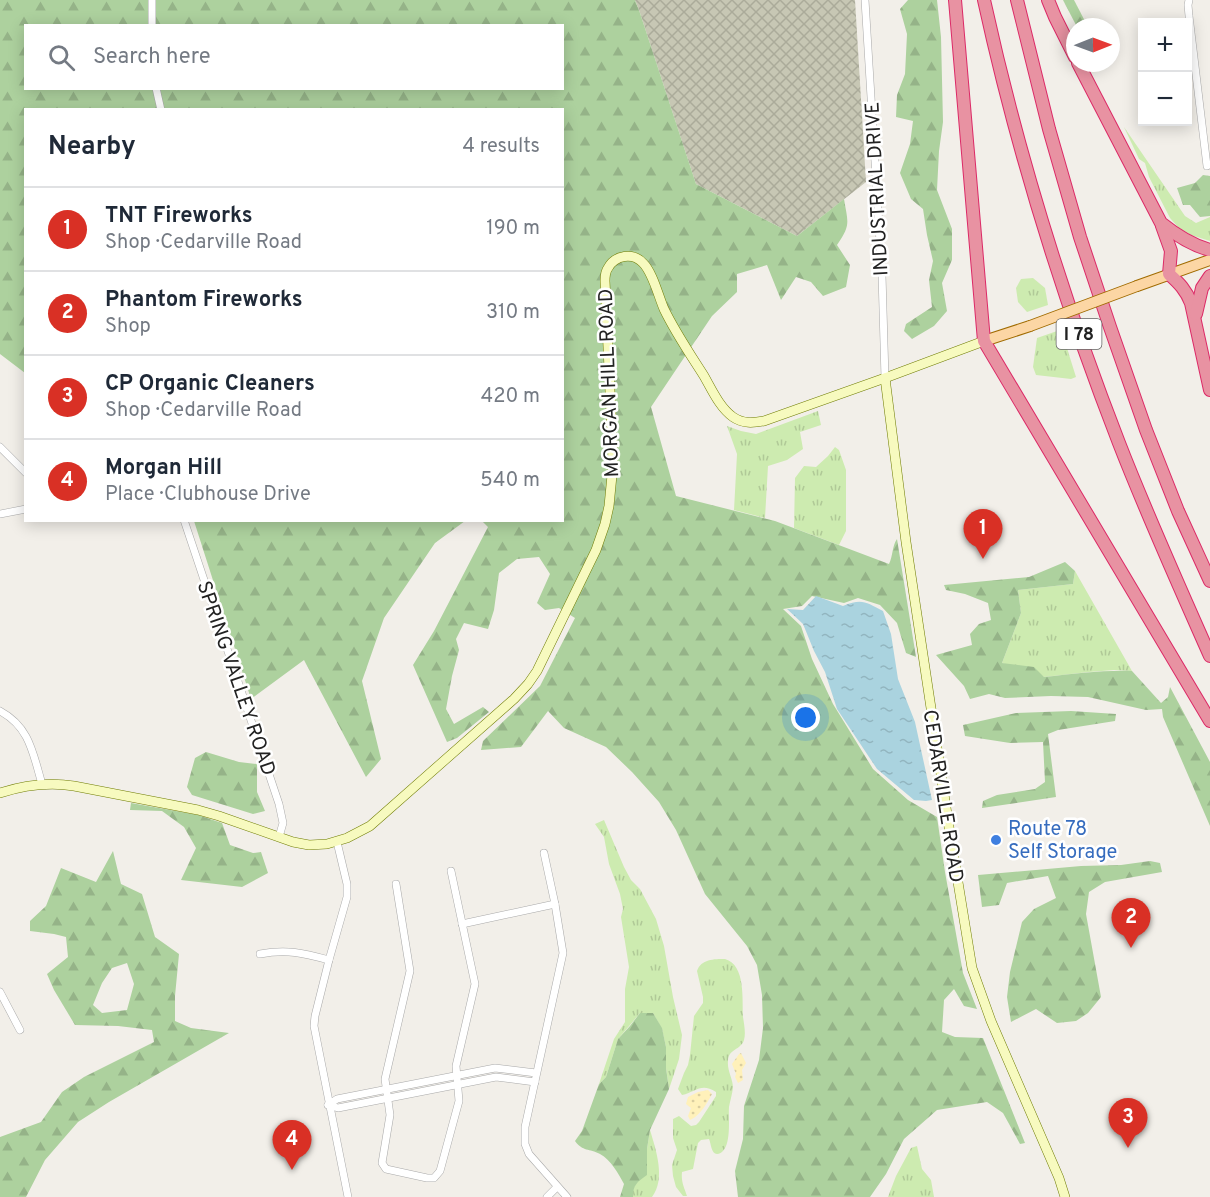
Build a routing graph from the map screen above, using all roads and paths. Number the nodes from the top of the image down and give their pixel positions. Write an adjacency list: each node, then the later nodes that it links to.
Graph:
1 (152, 0): 8 (street)
2 (865, 0): 21 (street, INDUSTRIAL DRIVE)
3 (955, 0): 20 (highway)
4 (984, 0): 29 (highway, I 78)
5 (1017, 0): 28 (highway, I 78)
6 (1048, 0): 9 (highway)
7 (1189, 0): 13 (street)
8 (152, 24)
9 (1066, 40)
10 (1083, 72): 14 (highway)
11 (156, 90): 12 (street)
12 (161, 108)
13 (1207, 165)
14 (1161, 223): 15 (highway); 17 (highway)
15 (1210, 250)
16 (1210, 260): 17 (main road, MORGAN HILL ROAD)
17 (1169, 274): 19 (highway); 20 (main road, MORGAN HILL ROAD, bridge)
18 (1210, 276): 19 (highway)
19 (1196, 324): 22 (highway)
20 (984, 341): 21 (main road, MORGAN HILL ROAD); 31 (highway)
21 (885, 378): 35 (main road, MORGAN HILL ROAD); 56 (main road, CEDARVILLE ROAD)
22 (1210, 390)
23 (0, 447): 24 (street)
24 (24, 471)
25 (24, 509): 26 (street)
26 (0, 514)
27 (185, 522): 34 (street, SPRING VALLEY ROAD)
28 (1210, 581)
29 (1210, 656)
30 (0, 711): 32 (street)
31 (1210, 721)
32 (42, 784): 33 (main road, MORGAN HILL ROAD); 34 (main road, MORGAN HILL ROAD)
33 (0, 793)
34 (279, 837): 35 (main road, MORGAN HILL ROAD)
35 (337, 842): 42 (street)
36 (544, 853): 39 (street)
37 (451, 871): 40 (street)
38 (396, 884): 49 (street)
39 (555, 904): 40 (street); 45 (street)
40 (462, 924): 46 (street)
41 (260, 954): 42 (street)
42 (329, 960): 51 (street)
43 (0, 992): 44 (street)
44 (20, 1030)
45 (537, 1073): 46 (street); 47 (street)
46 (457, 1076): 48 (street); 49 (street)
47 (535, 1082): 48 (street); 52 (street)
48 (458, 1084): 50 (street); 50 (street)
49 (386, 1090): 50 (street); 51 (street)
50 (388, 1098): 51 (street)
51 (328, 1105): 53 (street)
52 (557, 1187): 54 (street); 55 (street)
53 (348, 1197)
54 (547, 1197)
55 (567, 1197)
56 (1065, 1197)

